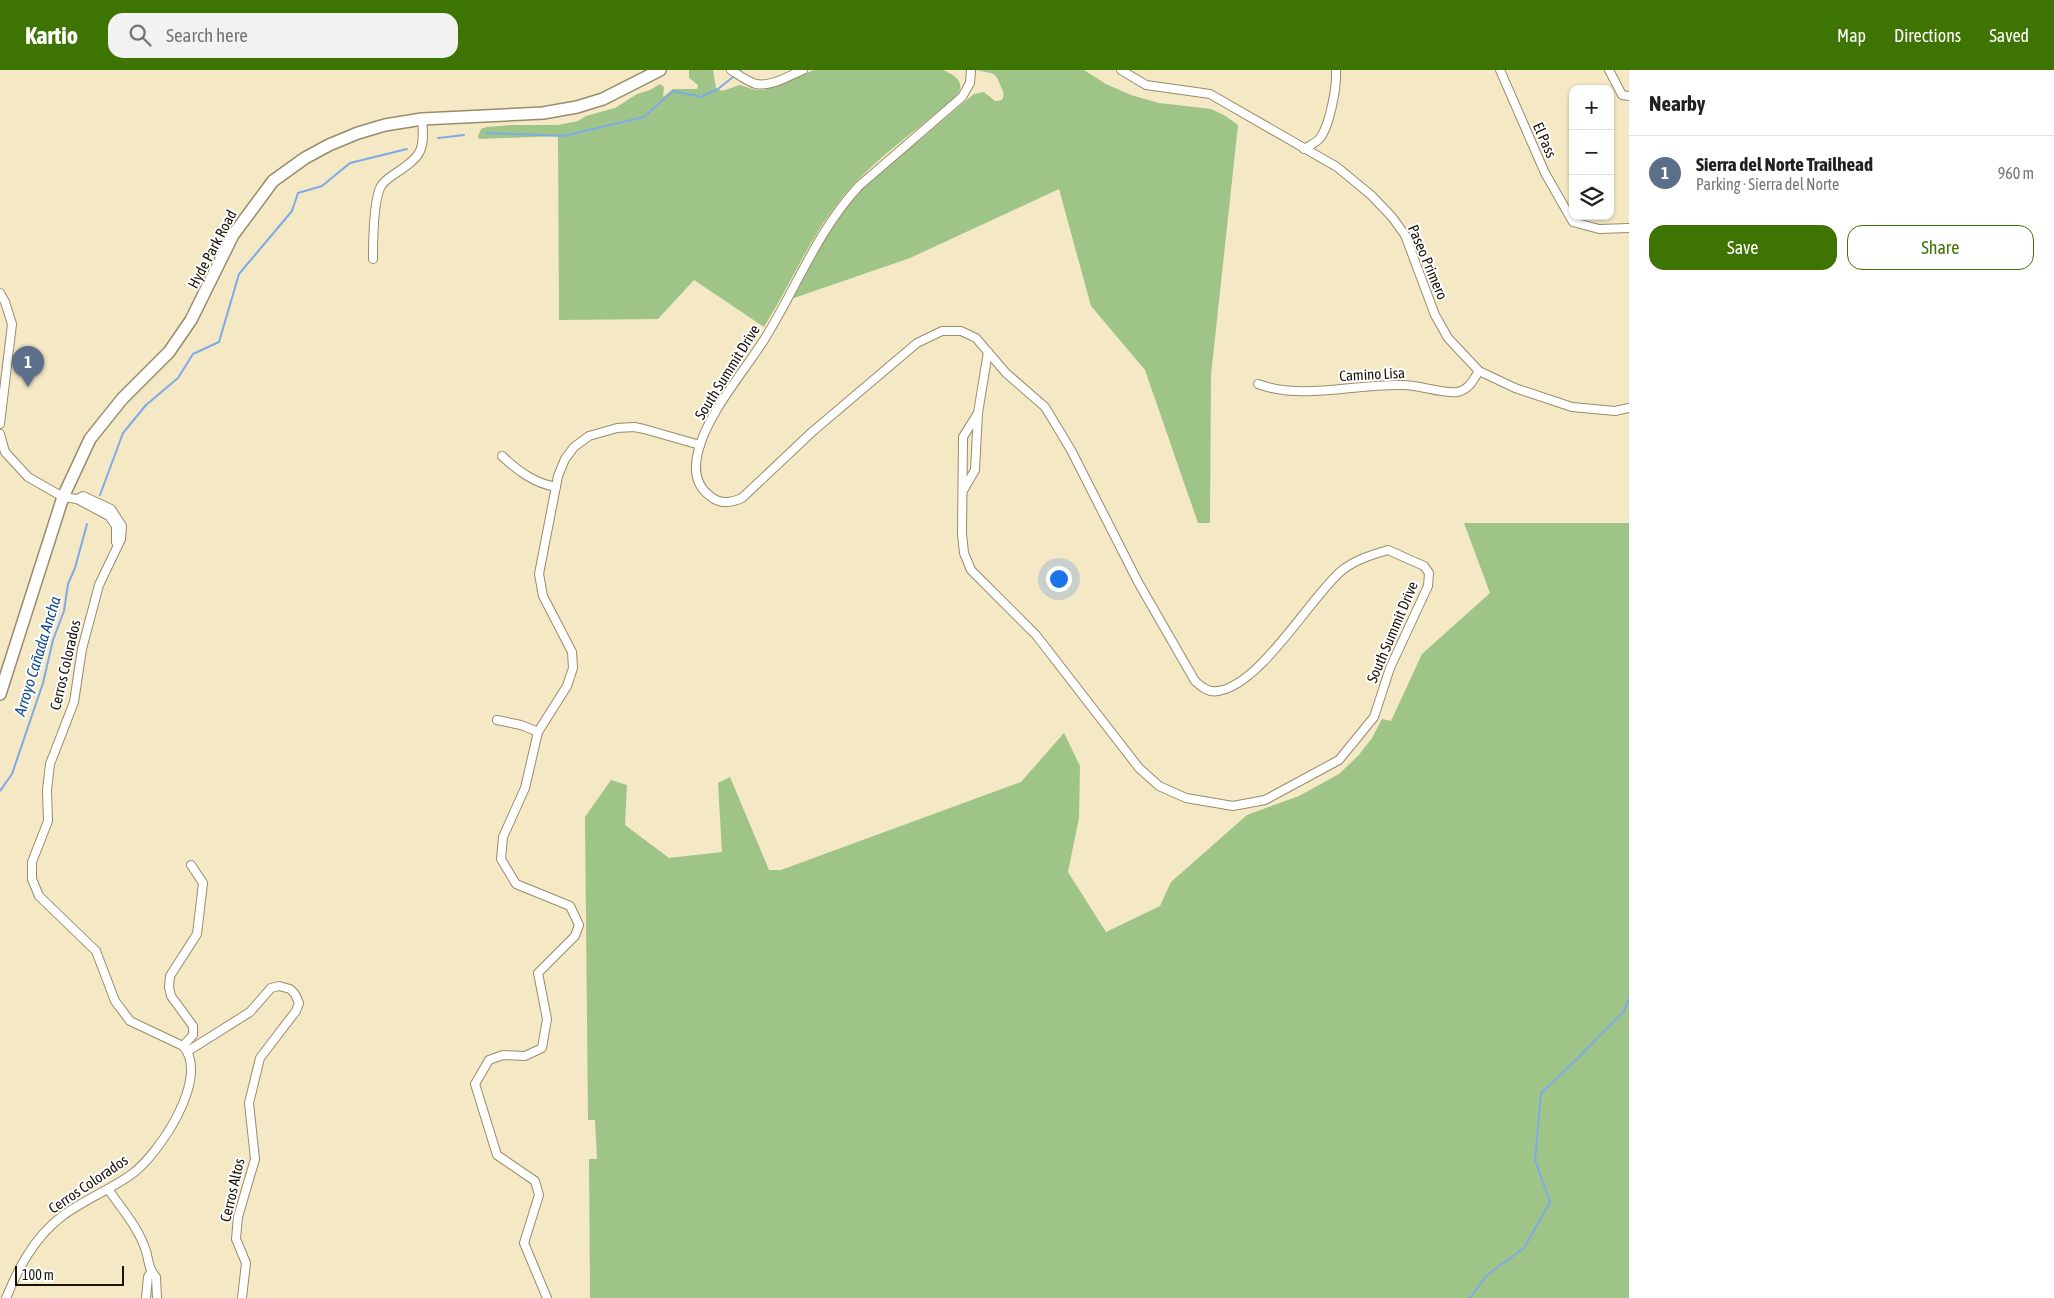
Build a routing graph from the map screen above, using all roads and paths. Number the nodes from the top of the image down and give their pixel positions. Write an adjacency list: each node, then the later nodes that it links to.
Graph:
1 (660, 70): 10 (main road, Hyde Park Road)
2 (731, 70): 3 (street)
3 (804, 70)
4 (971, 70): 22 (street, South Summit Drive)
5 (1121, 70): 11 (street, Paseo Primero)
6 (1336, 70): 11 (street)
7 (1500, 70): 12 (street, El Pass)
8 (1609, 70): 9 (street)
9 (1629, 96)
10 (422, 119): 13 (street); 26 (main road, Hyde Park Road)
11 (1304, 149): 16 (street, Paseo Primero)
12 (1629, 228)
13 (373, 259)
14 (0, 294): 20 (street)
15 (988, 352): 19 (street, South Summit Drive); 22 (street, South Summit Drive); 25 (street, South Summit Drive)
16 (1479, 371): 17 (street, Camino Lisa); 18 (street, Paseo Primero)
17 (1258, 384)
18 (1629, 408)
19 (978, 413): 25 (street, South Summit Drive); 25 (street, South Summit Drive)
20 (0, 424)
21 (0, 434): 26 (street)
22 (700, 445): 24 (street)
23 (502, 456): 24 (street)
24 (556, 487): 29 (street)
25 (963, 490)
26 (62, 497): 27 (main road, Hyde Park Road); 31 (street, Cerros Colorados)
27 (0, 694)
28 (497, 720): 29 (street)
29 (538, 732): 38 (street)
30 (191, 865): 31 (street)
31 (186, 1049): 32 (street, Cerros Colorados); 37 (street, Cerros Altos)
32 (108, 1189): 33 (street); 34 (street, Cerros Colorados)
33 (151, 1272): 35 (street); 36 (street)
34 (6, 1298)
35 (146, 1298)
36 (157, 1298)
37 (242, 1298)
38 (547, 1298)

